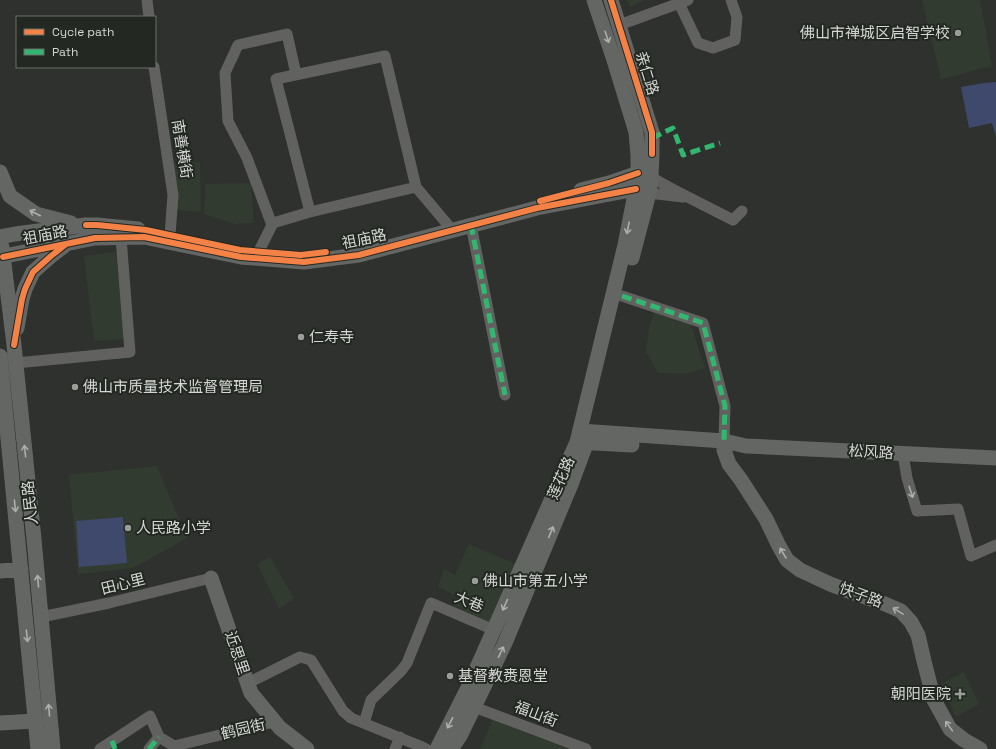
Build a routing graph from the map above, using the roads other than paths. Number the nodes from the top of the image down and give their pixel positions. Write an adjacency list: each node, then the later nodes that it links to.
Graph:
1 (147, 0): 6 (street)
2 (594, 0): 11 (main road, 亲仁路, one-way to 11)
3 (611, 0): 7 (main road, 亲仁路)
4 (731, 0): 5 (street)
5 (684, 2): 7 (street)
6 (149, 16)
7 (619, 25): 11 (main road, 亲仁路)
8 (154, 68): 22 (street, 南善横街)
9 (296, 74): 12 (street); 16 (street); 20 (street)
10 (0, 172): 17 (main road, one-way to 10)
11 (645, 175): 13 (main road); 14 (street); 18 (main road, 祖庙路)
12 (416, 187): 16 (street); 18 (street)
13 (642, 191): 14 (street); 19 (main road, 祖庙路); 27 (main road, 莲花路); 32 (main road, 莲花路, one-way to 32)
14 (687, 197): 15 (street)
15 (742, 211)
16 (310, 212): 20 (street)
17 (86, 225): 21 (main road, 祖庙路); 22 (main road, 祖庙路)
18 (448, 225): 25 (main road, 祖庙路)
19 (471, 225): 23 (main road, 祖庙路); 31 (street)
20 (272, 226): 25 (street)
21 (0, 234): 26 (main road, 人民路)
22 (170, 235): 25 (main road, 祖庙路)
23 (121, 238): 24 (main road, 祖庙路); 30 (street)
24 (67, 244): 26 (main road, 祖庙路); 28 (main road)
25 (259, 251)
26 (2, 257): 28 (main road, 人民路)
27 (622, 296): 32 (main road, 莲花路); 33 (street)
28 (14, 345): 30 (main road, 人民路)
29 (0, 356): 37 (main road, 人民路, one-way to 37)
30 (16, 363): 40 (main road, 人民路, one-way to 30)
31 (505, 395)
32 (583, 436): 33 (main road); 41 (main road, 莲花路, one-way to 41); 43 (main road, 莲花路, one-way to 32)
33 (724, 446): 34 (main road, 松风路); 62 (main road, 快子路, one-way to 33)
34 (903, 454): 35 (main road, 松风路); 36 (street, one-way to 36)
35 (996, 458)
36 (996, 545)
37 (21, 569): 38 (main road); 44 (main road, 人民路, one-way to 44)
38 (0, 571)
39 (212, 578): 40 (street, 田心里); 42 (main road, 近思里)
40 (41, 617): 54 (main road, 人民路, one-way to 40)
41 (494, 630): 47 (street, 大巷); 60 (main road, 莲花路, one-way to 60)
42 (248, 682): 45 (main road, 近思里); 47 (street)
43 (474, 707): 52 (street, 福山街); 61 (main road, 莲花路)
44 (36, 720): 46 (main road); 53 (main road, 人民路)
45 (274, 722): 51 (street, 鹤园街); 57 (main road, 鹤园街)
46 (0, 723)
47 (364, 723): 49 (street)
48 (159, 737): 50 (street); 51 (street, 鹤园街); 56 (street)
49 (400, 737): 58 (street); 59 (street)
50 (113, 745): 55 (street)
51 (175, 747)
52 (582, 748)
53 (38, 749)
54 (53, 749)
55 (100, 749)
56 (149, 749)
57 (308, 749)
58 (395, 749)
59 (426, 749)
60 (436, 749)
61 (451, 749)
62 (980, 749)

